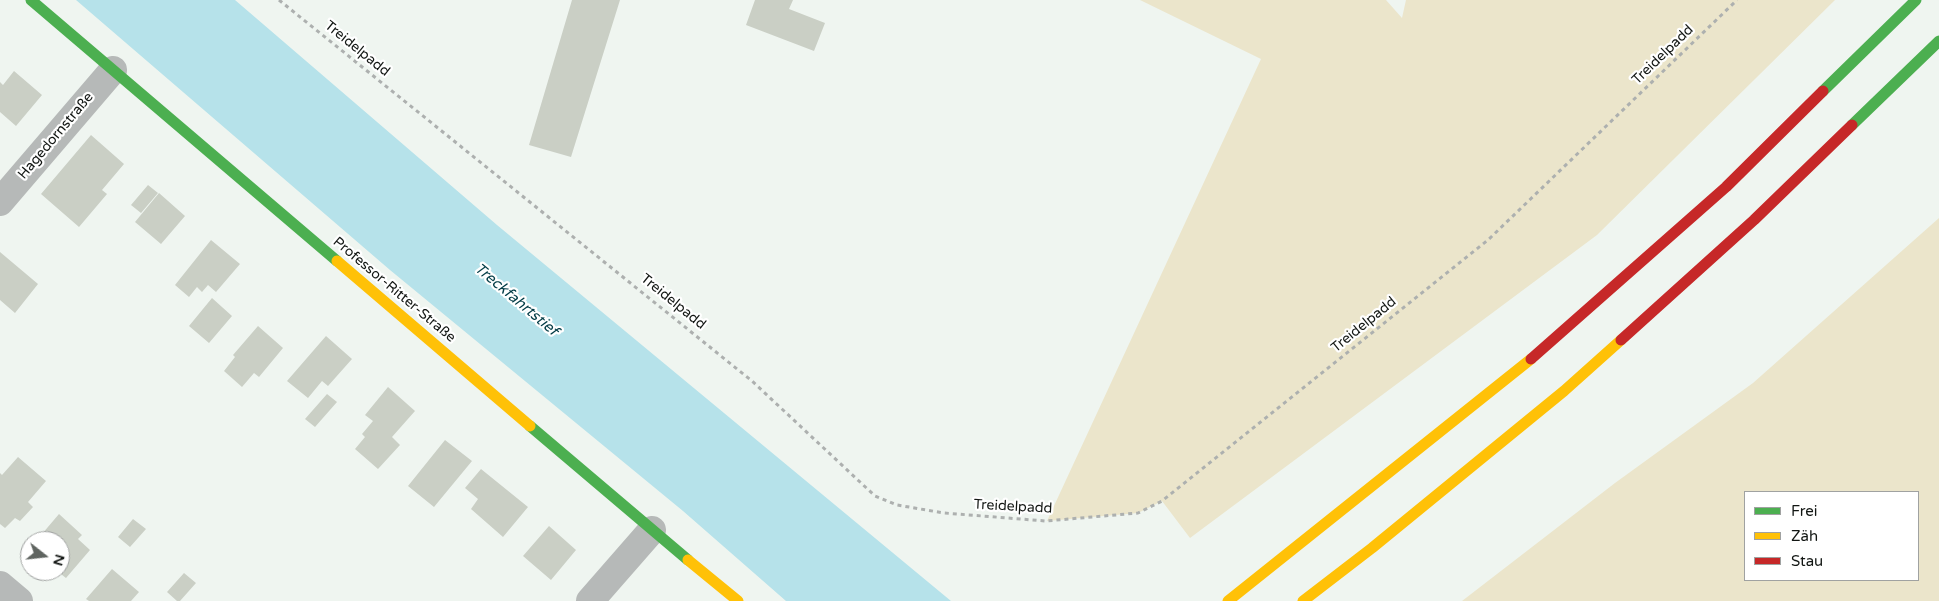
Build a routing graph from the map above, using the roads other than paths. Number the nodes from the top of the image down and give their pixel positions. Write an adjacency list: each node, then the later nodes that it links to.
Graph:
1 (31, 0): 4 (main road, Professor-Ritter-Straße)
2 (1916, 0): 11 (main road)
3 (1939, 41): 12 (main road)
4 (112, 70): 5 (street, Hagedornstraße); 6 (main road, Professor-Ritter-Straße)
5 (0, 202)
6 (652, 530): 9 (street); 10 (main road, Professor-Ritter-Straße)
7 (0, 585): 8 (street)
8 (20, 601)
9 (590, 601)
10 (738, 601)
11 (1228, 601)
12 (1303, 601)

